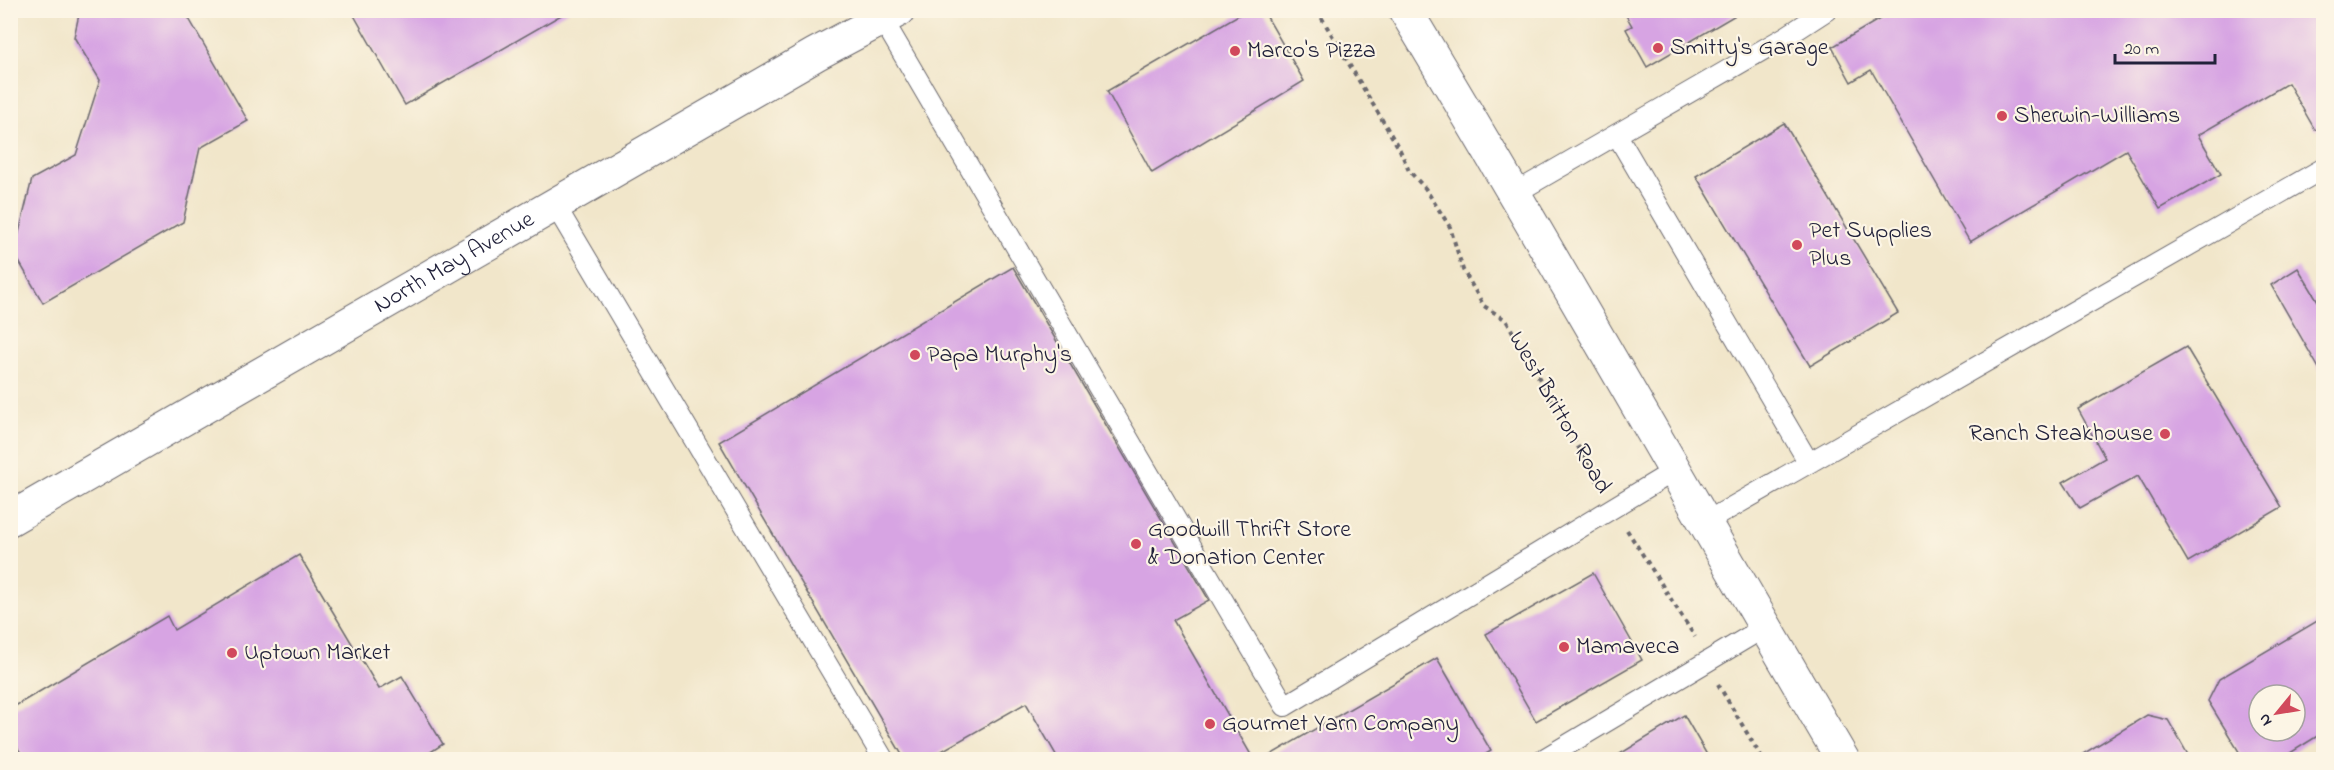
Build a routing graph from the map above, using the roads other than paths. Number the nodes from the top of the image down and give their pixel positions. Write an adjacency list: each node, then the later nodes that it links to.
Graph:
1 (1405, 10): 6 (main road)
2 (1827, 10): 4 (lane)
3 (891, 15): 7 (main road, North May Avenue); 9 (lane)
4 (1617, 135): 6 (lane); 8 (lane)
5 (2324, 168): 8 (lane)
6 (1515, 193): 9 (main road)
7 (555, 205): 10 (main road, North May Avenue); 13 (lane)
8 (1809, 463): 11 (lane)
9 (1674, 471): 11 (main road)
10 (10, 519)
11 (1704, 523): 12 (main road)
12 (1765, 627): 14 (lane); 15 (main road)
13 (884, 759)
14 (1542, 759)
15 (1843, 759)

